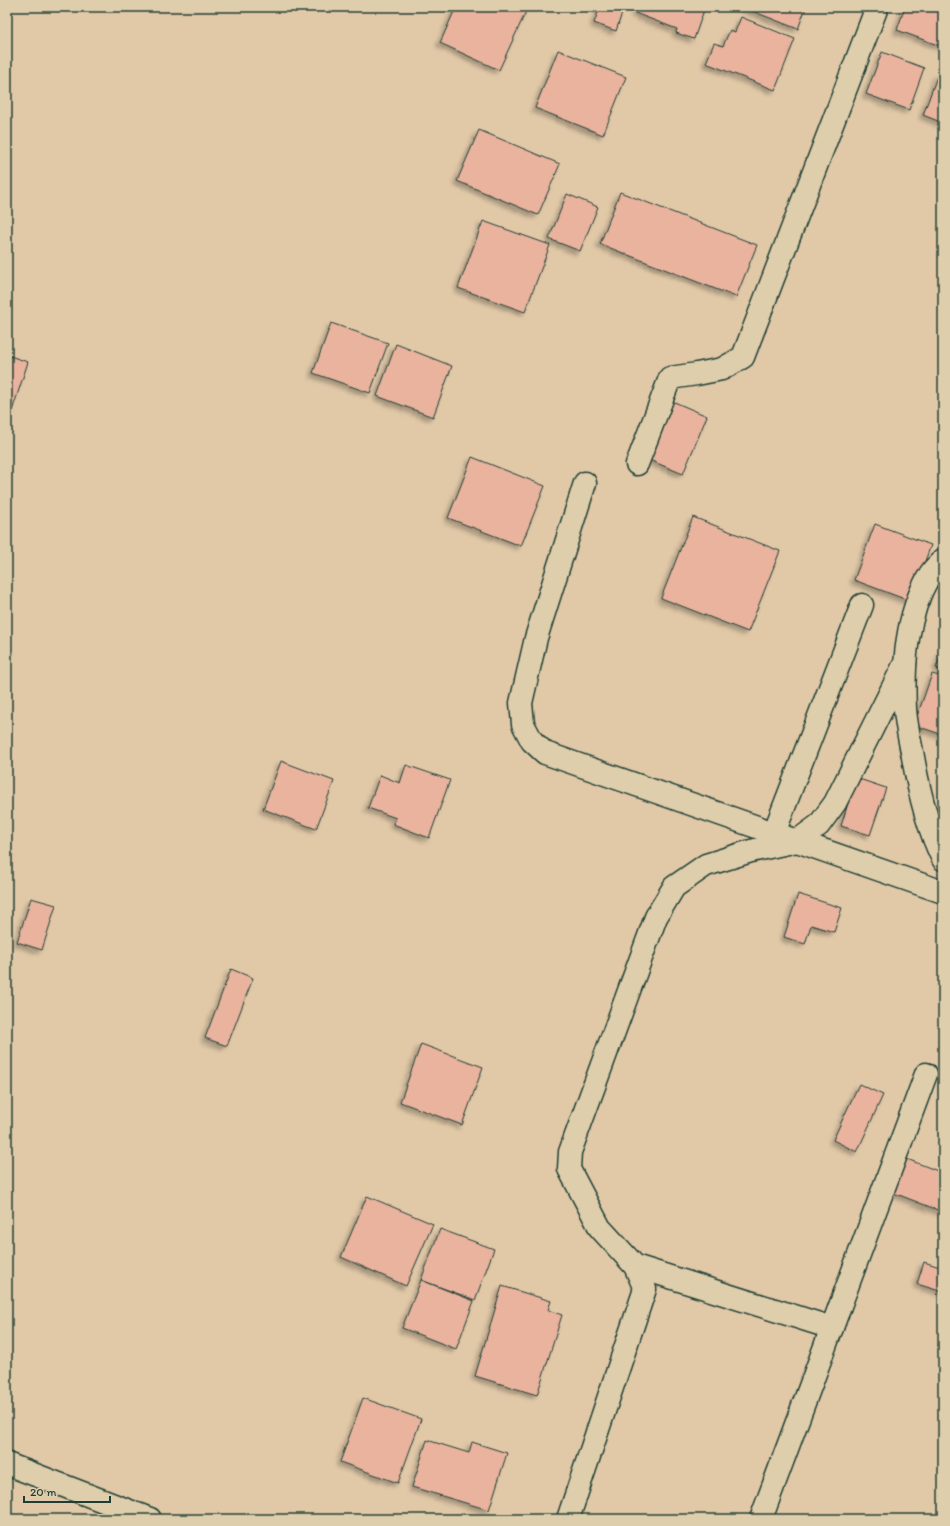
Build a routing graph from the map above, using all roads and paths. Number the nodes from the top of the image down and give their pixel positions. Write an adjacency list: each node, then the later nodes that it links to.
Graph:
1 (877, 7): 2 (street)
2 (636, 464)
3 (585, 483): 7 (street)
4 (943, 560): 6 (street)
5 (862, 605): 7 (street)
6 (905, 663): 8 (street); 9 (street)
7 (774, 833): 8 (street)
8 (797, 841): 10 (street); 12 (street)
9 (943, 858)
10 (943, 892)
11 (926, 1074): 13 (street)
12 (635, 1266): 13 (street); 16 (street)
13 (832, 1328): 17 (street)
14 (7, 1464): 15 (street)
15 (150, 1519)
16 (568, 1519)
17 (761, 1519)

